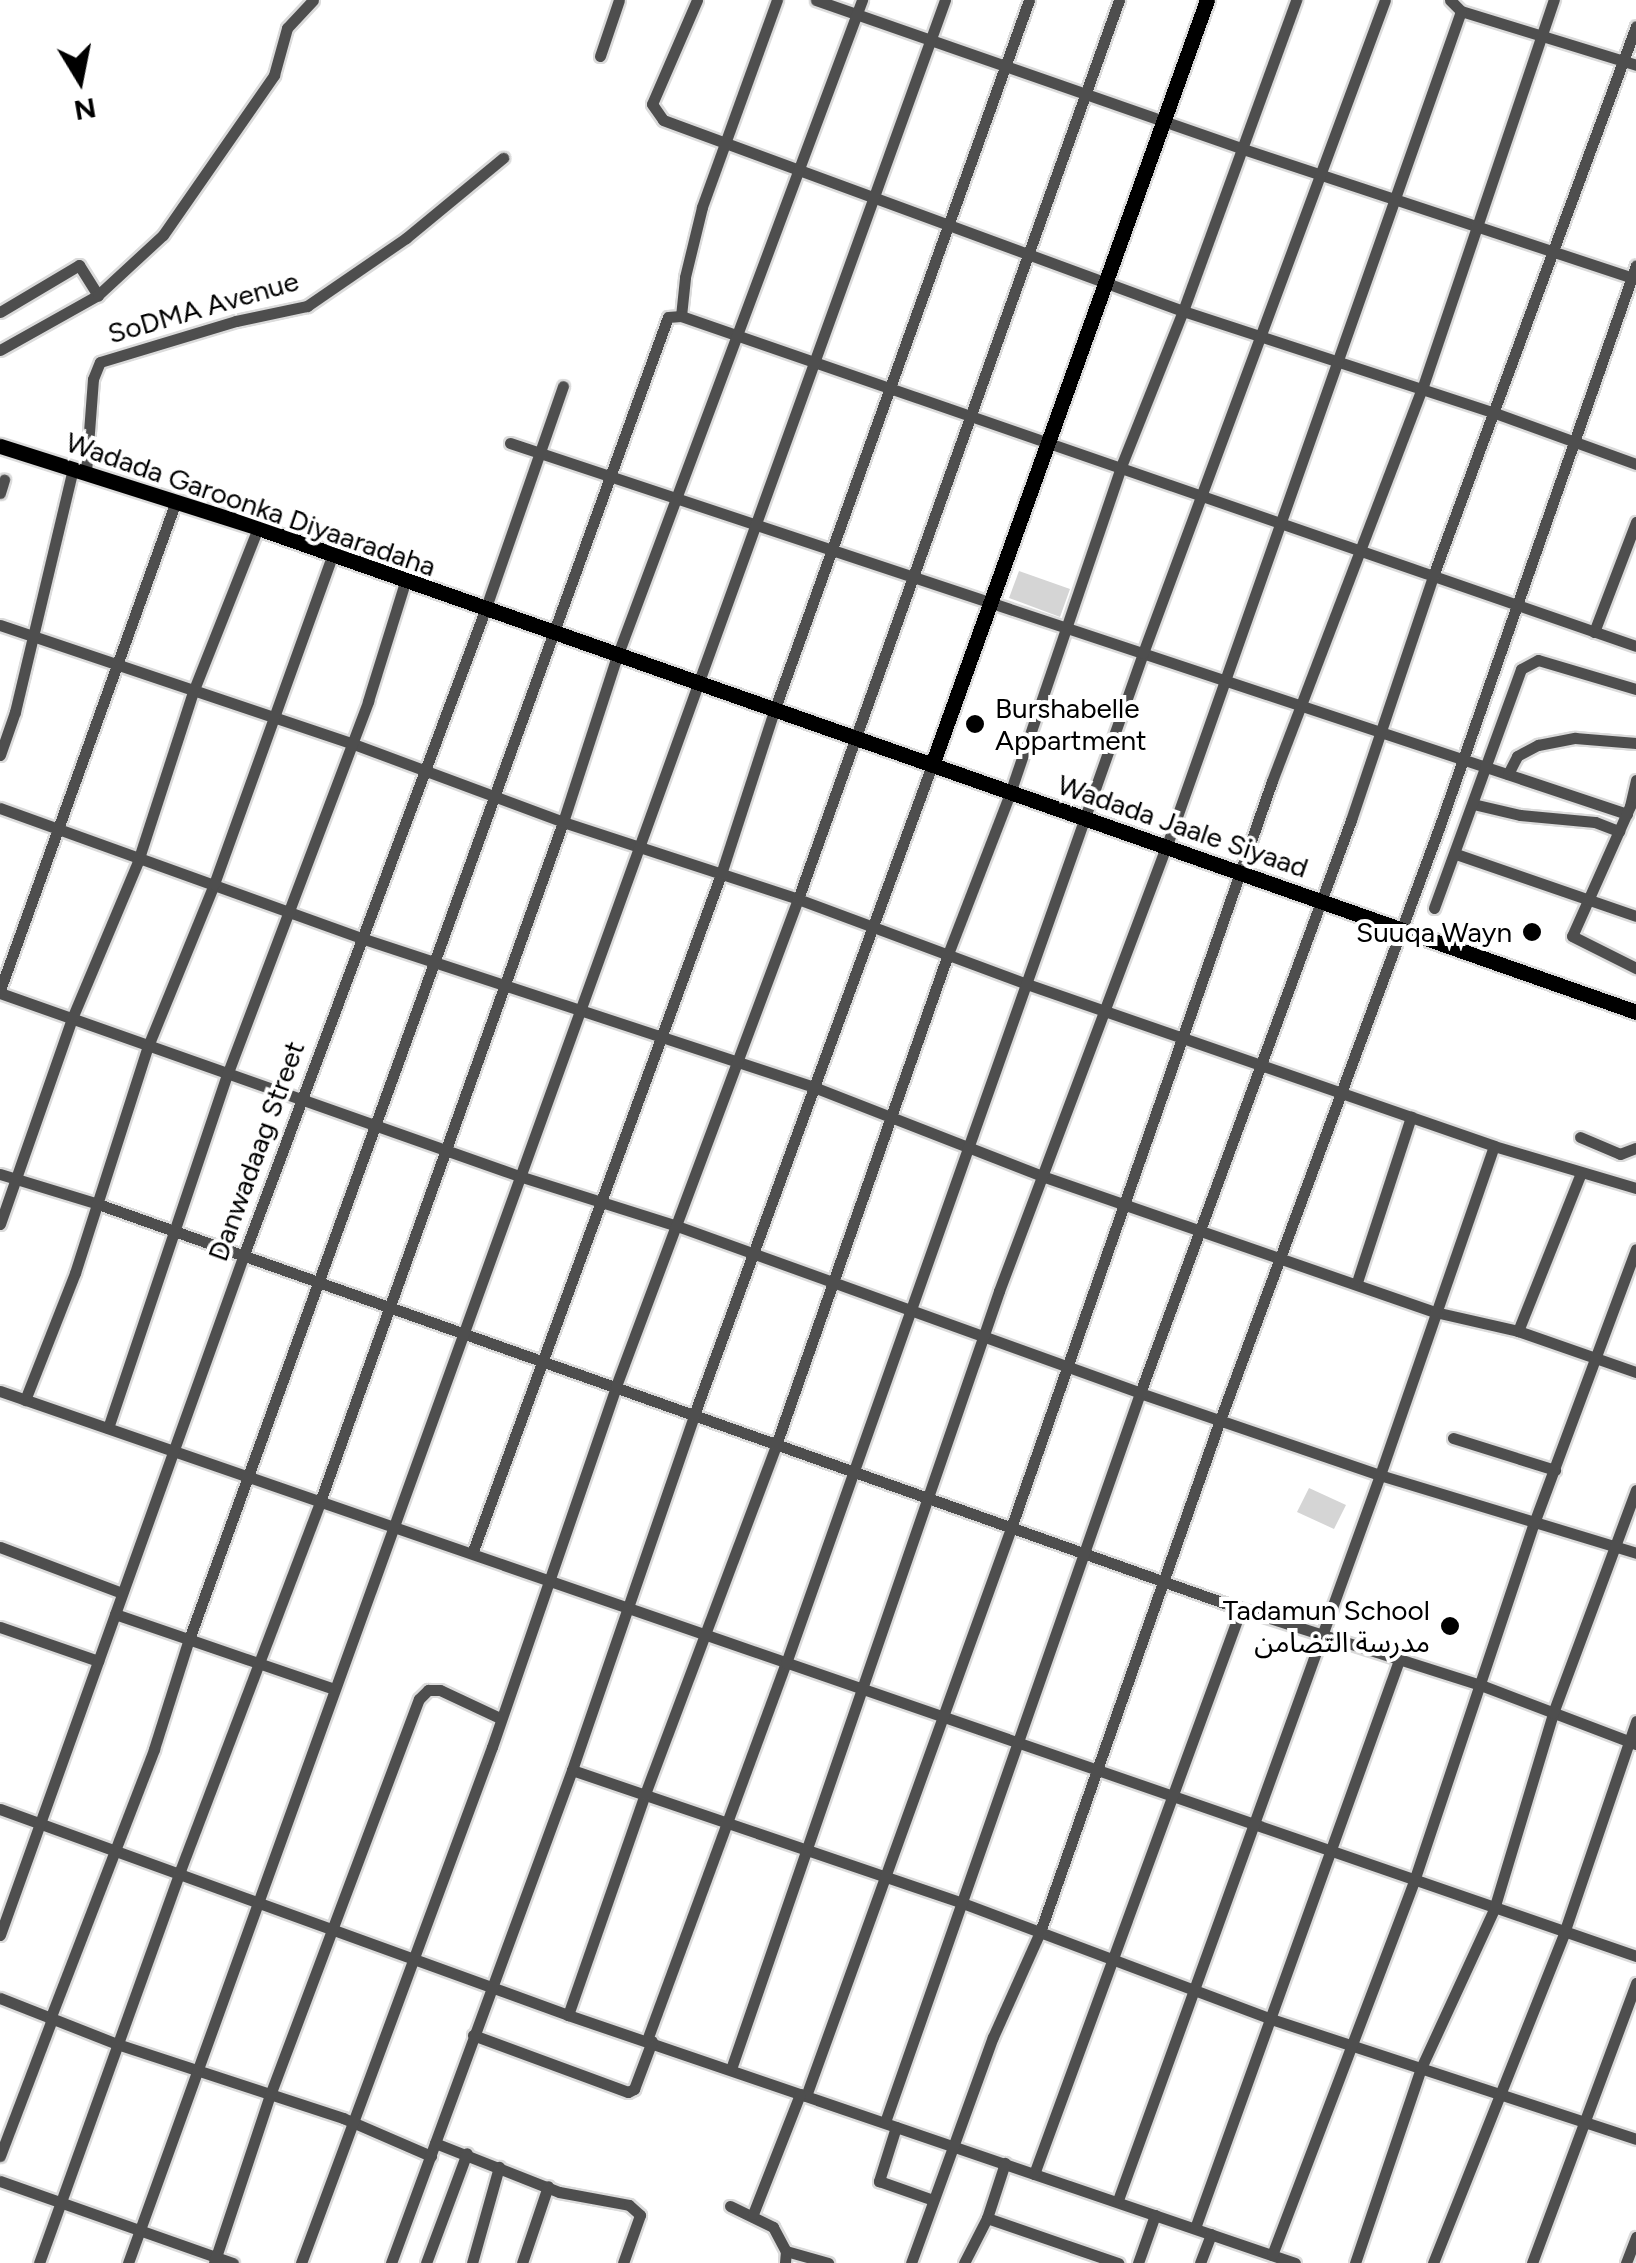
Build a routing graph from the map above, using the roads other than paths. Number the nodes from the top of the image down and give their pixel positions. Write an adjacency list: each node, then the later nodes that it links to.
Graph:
1 (314, 0): 38 (street)
2 (619, 0): 20 (street)
3 (697, 0): 25 (street)
4 (777, 0): 25 (street)
5 (816, 0): 16 (street)
6 (862, 0): 16 (street)
7 (945, 0): 19 (street)
8 (1029, 0): 22 (street)
9 (1119, 0): 23 (street)
10 (1207, 0): 24 (main road)
11 (1296, 0): 26 (street)
12 (1385, 0): 29 (street)
13 (1450, 0): 15 (street)
14 (1554, 0): 18 (street)
15 (1461, 11): 18 (street); 31 (street)
16 (857, 14): 19 (street); 28 (street)
17 (1636, 26): 21 (street)
18 (1544, 34): 21 (street); 33 (street)
19 (930, 39): 22 (street); 30 (street)
20 (600, 56)
21 (1630, 63): 34 (street)
22 (1006, 66): 23 (street); 32 (street)
23 (1087, 92): 24 (street); 35 (street)
24 (1164, 120): 26 (street); 37 (main road)
25 (726, 143): 28 (street); 41 (street)
26 (1243, 150): 29 (street); 39 (street)
27 (503, 158): 59 (street, SoDMA Avenue)
28 (800, 173): 30 (street); 43 (street)
29 (1319, 174): 31 (street); 42 (street)
30 (874, 199): 32 (street); 46 (street)
31 (1396, 200): 33 (street); 45 (street)
32 (950, 226): 35 (street); 49 (street)
33 (1478, 226): 34 (street); 48 (street)
34 (1556, 252): 36 (street); 50 (street)
35 (1031, 254): 37 (street); 51 (street)
36 (1634, 274): 52 (street)
37 (1106, 281): 39 (street); 54 (main road)
38 (98, 295): 40 (street); 44 (street)
39 (1184, 311): 42 (street); 58 (street)
40 (0, 312)
41 (681, 316): 43 (street); 60 (street)
42 (1262, 334): 45 (street); 61 (street)
43 (740, 338): 46 (street); 62 (street)
44 (0, 350)
45 (1341, 361): 48 (street); 66 (street)
46 (813, 363): 49 (street); 65 (street)
47 (563, 386): 56 (street, Danwadaag Street)
48 (1422, 389): 50 (street); 69 (street)
49 (890, 390): 51 (street); 68 (street)
50 (1495, 412): 52 (street); 72 (street)
51 (968, 416): 54 (street); 71 (street)
52 (1576, 442): 57 (street); 75 (street)
53 (510, 443): 56 (street)
54 (1048, 444): 58 (street); 74 (main road)
55 (0, 446): 59 (main road, Wadada Garoonka Diyaaradaha)
56 (539, 452): 60 (street); 76 (street, Danwadaag Street)
57 (1636, 464)
58 (1120, 469): 61 (street); 78 (street)
59 (80, 471): 63 (main road, Wadada Garoonka Diyaaradaha); 81 (street)
60 (610, 476): 62 (street); 80 (street)
61 (1202, 497): 66 (street); 83 (street)
62 (678, 499): 65 (street); 84 (street)
63 (176, 501): 67 (main road, Wadada Garoonka Diyaaradaha); 85 (street)
64 (1636, 522): 79 (street)
65 (755, 524): 68 (street); 87 (street)
66 (1280, 524): 69 (street); 86 (street)
67 (258, 528): 70 (main road, Wadada Garoonka Diyaaradaha); 89 (street)
68 (831, 550): 71 (street); 91 (street)
69 (1359, 551): 72 (street); 90 (street)
70 (332, 556): 73 (main road, Wadada Garoonka Diyaaradaha); 92 (street)
71 (912, 576): 74 (street); 94 (street)
72 (1433, 576): 75 (street); 93 (street)
73 (405, 582): 76 (main road, Wadada Garoonka Diyaaradaha); 95 (street)
74 (991, 602): 78 (street); 99 (main road)
75 (1514, 604): 79 (street); 98 (street)
76 (485, 610): 80 (main road, Wadada Jaale Siyaad); 101 (street, Danwadaag Street)
77 (0, 624): 81 (street)
78 (1066, 628): 83 (street); 104 (street)
79 (1594, 632): 82 (street)
80 (553, 634): 84 (main road, Wadada Jaale Siyaad); 105 (street)
81 (32, 636): 85 (street); 97 (street)
82 (1636, 646)
83 (1143, 653): 86 (street); 109 (street)
84 (618, 656): 87 (main road, Wadada Jaale Siyaad); 110 (street)
85 (120, 665): 89 (street); 111 (street)
86 (1226, 681): 90 (street); 113 (street)
87 (699, 684): 91 (main road, Wadada Jaale Siyaad); 114 (street)
88 (1636, 689): 100 (street)
89 (192, 692): 92 (street); 116 (street)
90 (1302, 706): 93 (street); 117 (street)
91 (774, 711): 94 (main road, Wadada Jaale Siyaad); 118 (street)
92 (272, 720): 95 (street); 119 (street)
93 (1378, 731): 98 (street); 122 (street)
94 (854, 738): 99 (main road, Wadada Jaale Siyaad); 120 (street)
95 (351, 743): 101 (street); 124 (street)
96 (1636, 743): 102 (street)
97 (0, 755)
98 (1460, 758): 100 (street); 127 (street)
99 (932, 765): 104 (main road, Wadada Jaale Siyaad); 126 (street)
100 (1487, 767): 102 (street); 106 (street)
101 (424, 770): 105 (street); 128 (street, Danwadaag Street)
102 (1508, 774): 108 (street)
103 (1636, 780): 108 (street)
104 (1010, 793): 109 (main road, Wadada Jaale Siyaad); 129 (street)
105 (494, 796): 110 (street); 130 (street)
106 (1473, 804): 112 (street); 115 (street)
107 (0, 808): 111 (street)
108 (1627, 814): 112 (street)
109 (1087, 818): 113 (main road, Wadada Jaale Siyaad); 132 (street)
110 (563, 822): 114 (street); 133 (street)
111 (59, 831): 116 (street); 134 (street)
112 (1620, 831): 121 (street)
113 (1167, 845): 117 (main road, Wadada Jaale Siyaad); 135 (street)
114 (639, 848): 118 (street); 136 (street)
115 (1456, 854): 121 (street); 123 (street)
116 (138, 861): 119 (street); 138 (street)
117 (1243, 873): 122 (main road, Wadada Jaale Siyaad); 139 (street)
118 (721, 874): 120 (street); 140 (street)
119 (214, 884): 124 (street); 141 (street)
120 (798, 899): 126 (street); 143 (street)
121 (1590, 900): 125 (street); 131 (street)
122 (1322, 902): 127 (main road, Wadada Jaale Siyaad); 142 (street)
123 (1434, 908)
124 (286, 911): 128 (street); 144 (street)
125 (1636, 916)
126 (874, 927): 129 (street); 145 (street)
127 (1401, 929): 137 (main road, Wadada Jaale Siyaad); 146 (street)
128 (362, 938): 130 (street); 147 (street, Danwadaag Street)
129 (948, 954): 132 (street); 149 (street)
130 (435, 960): 133 (street); 150 (street)
131 (1636, 968)
132 (1027, 984): 135 (street); 152 (street)
133 (504, 985): 136 (street); 155 (street)
134 (0, 992): 138 (street)
135 (1106, 1011): 139 (street); 159 (street)
136 (581, 1012): 140 (street); 158 (street)
137 (1636, 1012)
138 (73, 1016): 141 (street); 160 (street)
139 (1184, 1038): 142 (street); 163 (street)
140 (658, 1039): 143 (street); 162 (street)
141 (148, 1046): 144 (street); 164 (street)
142 (1260, 1062): 146 (street); 167 (street)
143 (733, 1063): 145 (street); 166 (street)
144 (227, 1075): 147 (street); 168 (street)
145 (814, 1087): 149 (street); 170 (street)
146 (1342, 1093): 148 (street); 171 (street)
147 (302, 1098): 150 (street); 172 (street, Danwadaag Street)
148 (1410, 1117): 153 (street); 174 (street)
149 (890, 1118): 152 (street); 173 (street)
150 (376, 1124): 155 (street); 175 (street)
151 (1580, 1137): 154 (street)
152 (967, 1146): 159 (street); 177 (street)
153 (1494, 1146): 156 (street); 178 (street)
154 (1636, 1148)
155 (446, 1149): 158 (street); 176 (street)
156 (1581, 1173): 161 (street); 179 (street)
157 (0, 1174): 160 (street)
158 (522, 1176): 162 (street); 180 (street)
159 (1045, 1176): 163 (street); 181 (street)
160 (16, 1180): 164 (street); 165 (street)
161 (1636, 1188)
162 (598, 1202): 166 (street); 183 (street)
163 (1124, 1203): 167 (street); 184 (street)
164 (98, 1204): 168 (street); 189 (street)
165 (0, 1224)
166 (677, 1226): 170 (street); 186 (street)
167 (1202, 1228): 171 (street); 188 (street)
168 (176, 1233): 172 (street); 192 (street)
169 (1636, 1248): 182 (street)
170 (754, 1254): 173 (street); 190 (street)
171 (1281, 1255): 174 (street); 191 (street)
172 (243, 1257): 175 (street); 195 (street, Danwadaag Street)
173 (833, 1281): 177 (street); 194 (street)
174 (1356, 1282): 178 (street)
175 (318, 1283): 176 (street); 199 (street)
176 (388, 1309): 180 (street); 202 (street)
177 (911, 1310): 181 (street); 196 (street)
178 (1435, 1312): 179 (street); 198 (street)
179 (1518, 1331): 182 (street)
180 (464, 1334): 183 (street); 204 (street)
181 (983, 1336): 184 (street); 201 (street)
182 (1597, 1360): 185 (street); 197 (street)
183 (542, 1361): 186 (street); 208 (street)
184 (1066, 1367): 188 (street); 205 (street)
185 (1636, 1372)
186 (616, 1386): 190 (street); 211 (street)
187 (0, 1391): 189 (street)
188 (1140, 1393): 191 (street); 210 (street)
189 (25, 1400): 192 (street)
190 (694, 1416): 194 (street); 214 (street)
191 (1220, 1420): 198 (street); 212 (street)
192 (108, 1428): 195 (street)
193 (1454, 1438): 197 (street)
194 (776, 1445): 196 (street); 218 (street)
195 (172, 1451): 199 (street); 213 (street, Danwadaag Street)
196 (852, 1470): 201 (street); 224 (street)
197 (1554, 1470): 203 (street)
198 (1380, 1475): 203 (street); 219 (street)
199 (249, 1476): 202 (street); 220 (street)
200 (1636, 1490): 206 (street)
201 (931, 1498): 205 (street); 227 (street)
202 (321, 1499): 204 (street); 223 (street)
203 (1534, 1523): 206 (street); 225 (street)
204 (395, 1525): 208 (street); 226 (street)
205 (1011, 1528): 210 (street); 229 (street)
206 (1618, 1546): 209 (street); 228 (street)
207 (0, 1547): 213 (street)
208 (472, 1552): 211 (street)
209 (1636, 1553)
210 (1083, 1554): 212 (street); 232 (street)
211 (550, 1580): 214 (street); 230 (street)
212 (1163, 1582): 215 (street); 234 (street)
213 (122, 1593): 216 (street, Danwadaag Street)
214 (628, 1608): 218 (street); 235 (street)
215 (1241, 1609): 219 (street); 237 (street)
216 (115, 1614): 220 (street); 222 (street, Danwadaag Street)
217 (0, 1627): 222 (street)
218 (706, 1634): 224 (street); 236 (street)
219 (1320, 1635): 221 (street); 241 (street)
220 (188, 1642): 223 (street); 242 (street)
221 (1399, 1660): 225 (street); 244 (street)
222 (98, 1661): 239 (street, Danwadaag Street)
223 (257, 1663): 226 (street); 245 (street)
224 (786, 1664): 227 (street); 240 (street)
225 (1478, 1684): 228 (street); 247 (street)
226 (334, 1689): 248 (street)
227 (864, 1689): 229 (street); 243 (street)
228 (1552, 1713): 233 (street); 250 (street)
229 (942, 1716): 232 (street); 246 (street)
230 (500, 1718): 251 (street); 256 (street)
231 (1636, 1721): 233 (street)
232 (1016, 1742): 234 (street); 249 (street)
233 (1632, 1743): 253 (street)
234 (1098, 1769): 237 (street); 252 (street)
235 (572, 1770): 236 (street); 259 (street)
236 (645, 1794): 240 (street); 262 (street)
237 (1175, 1798): 241 (street); 257 (street)
238 (0, 1808): 239 (street)
239 (42, 1820): 242 (street); 254 (street, Danwadaag Street)
240 (728, 1824): 243 (street); 266 (street)
241 (1251, 1824): 244 (street); 260 (street)
242 (114, 1846): 245 (street); 264 (street)
243 (807, 1850): 246 (street); 270 (street)
244 (1331, 1850): 247 (street); 263 (street)
245 (180, 1871): 248 (street); 267 (street)
246 (888, 1876): 249 (street); 274 (street)
247 (1414, 1881): 250 (street); 268 (street)
248 (256, 1900): 251 (street); 271 (street)
249 (960, 1902): 252 (street); 277 (street)
250 (1494, 1908): 253 (street); 269 (street)
251 (334, 1929): 256 (street); 273 (street)
252 (1040, 1932): 257 (street); 280 (street)
253 (1564, 1933): 255 (street); 272 (street)
254 (0, 1936)
255 (1636, 1956)
256 (414, 1957): 259 (street); 276 (street)
257 (1116, 1958): 260 (street); 286 (street)
258 (1636, 1982): 275 (street)
259 (490, 1986): 262 (street); 265 (street)
260 (1193, 1987): 263 (street); 290 (street)
261 (0, 1998): 264 (street)
262 (568, 2015): 266 (street)
263 (1268, 2018): 268 (street); 296 (street)
264 (51, 2019): 267 (street); 282 (street)
265 (473, 2035): 266 (street); 279 (street)
266 (650, 2041): 270 (street)
267 (118, 2044): 271 (street); 291 (street)
268 (1351, 2044): 269 (street); 300 (street)
269 (1422, 2068): 272 (street); 320 (street)
270 (731, 2069): 274 (street)
271 (197, 2071): 273 (street); 297 (street)
272 (1500, 2094): 275 (street); 321 (street)
273 (270, 2095): 276 (street); 303 (street)
274 (804, 2095): 277 (street); 293 (street)
275 (1587, 2122): 278 (street); 322 (street)
276 (354, 2123): 283 (street); 307 (street)
277 (890, 2124): 280 (street); 289 (street)
278 (1636, 2139)
279 (435, 2142): 281 (street); 283 (street)
280 (955, 2144): 284 (street); 289 (street)
281 (467, 2154): 285 (street); 309 (street)
282 (0, 2156)
283 (431, 2156): 308 (street)
284 (1004, 2163): 286 (street); 295 (street)
285 (499, 2166): 288 (street); 310 (street)
286 (1034, 2174): 290 (street)
287 (0, 2181): 291 (street)
288 (548, 2186): 311 (street); 312 (street)
289 (933, 2200): 314 (street)
290 (1118, 2200): 294 (street)
291 (61, 2202): 297 (street); 304 (street)
292 (730, 2206): 293 (street)
293 (752, 2214): 301 (street)
294 (1155, 2215): 296 (street); 317 (street)
295 (987, 2218): 302 (street); 315 (street)
296 (1194, 2228): 298 (street)
297 (140, 2230): 303 (street); 305 (street)
298 (1211, 2234): 300 (street); 318 (street)
299 (1636, 2237): 323 (street)
300 (1272, 2255): 319 (street)
301 (786, 2257): 313 (street)
302 (1086, 2257): 316 (street)
303 (215, 2260): 306 (street)
304 (39, 2263)
305 (128, 2263)
306 (233, 2263)
307 (302, 2263)
308 (391, 2263)
309 (426, 2263)
310 (472, 2263)
311 (522, 2263)
312 (623, 2263)
313 (828, 2263)
314 (911, 2263)
315 (964, 2263)
316 (1118, 2263)
317 (1138, 2263)
318 (1200, 2263)
319 (1294, 2263)
320 (1355, 2263)
321 (1432, 2263)
322 (1532, 2263)
323 (1626, 2263)

